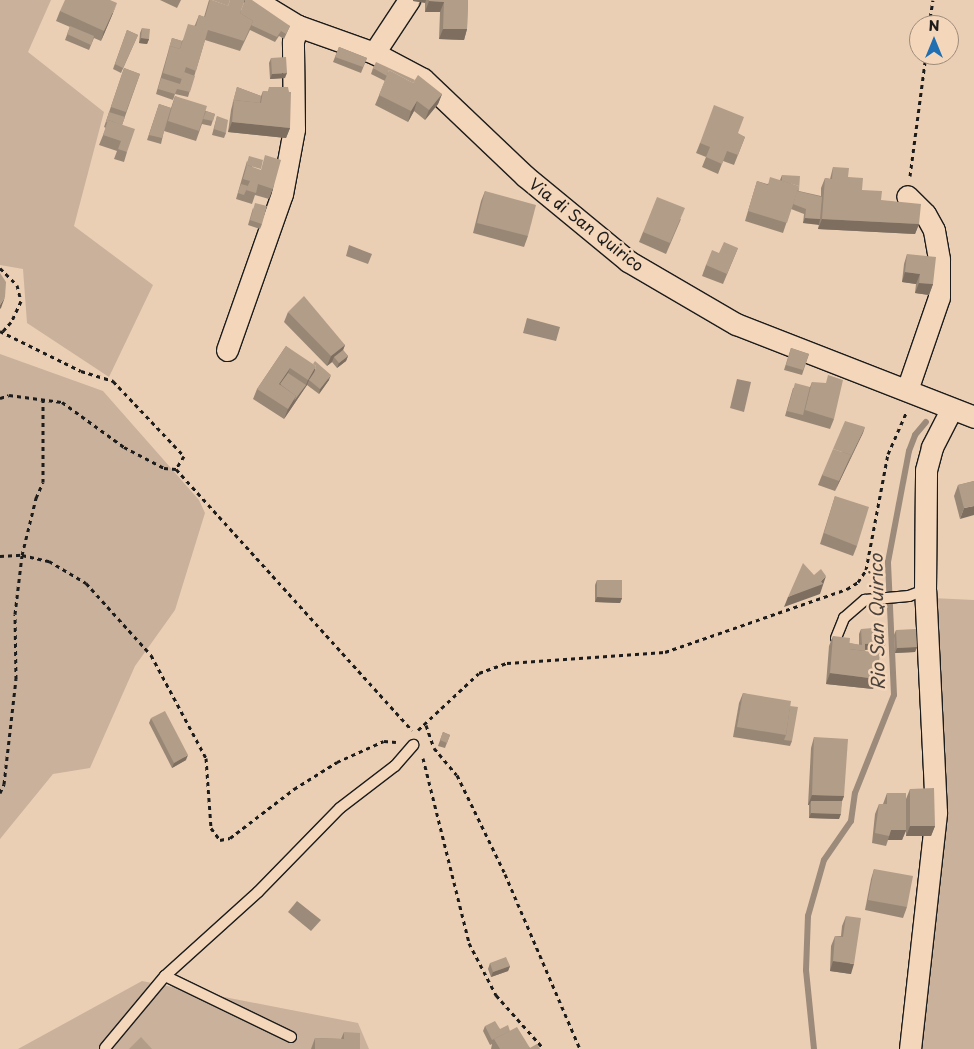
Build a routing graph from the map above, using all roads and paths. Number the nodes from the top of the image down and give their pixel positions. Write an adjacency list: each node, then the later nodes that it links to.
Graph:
1 (255, 0): 5 (street, Via di San Quirico)
2 (409, 0): 6 (street)
3 (933, 0): 4 (path)
4 (931, 15)
5 (298, 26): 6 (street, Via di San Quirico); 11 (street)
6 (374, 53): 12 (street, Via di San Quirico)
7 (925, 65): 8 (path)
8 (907, 196): 12 (street)
9 (0, 268): 10 (path)
10 (1, 331): 17 (path)
11 (227, 350)
12 (912, 393): 15 (street, Via di San Quirico); 22 (path)
13 (0, 398): 14 (path)
14 (43, 400): 17 (path); 18 (path)
15 (951, 410): 16 (street, Via di San Quirico); 20 (street)
16 (974, 417)
17 (176, 469): 22 (path)
18 (22, 555): 19 (path); 23 (path); 25 (path)
19 (0, 556)
20 (917, 593): 21 (lane); 31 (street)
21 (836, 638)
22 (426, 724): 30 (path)
23 (413, 745): 26 (lane)
24 (422, 755): 29 (path)
25 (0, 793)
26 (165, 976): 27 (lane); 28 (lane)
27 (291, 1037)
28 (105, 1048)
29 (544, 1049)
30 (580, 1049)
31 (910, 1049)

